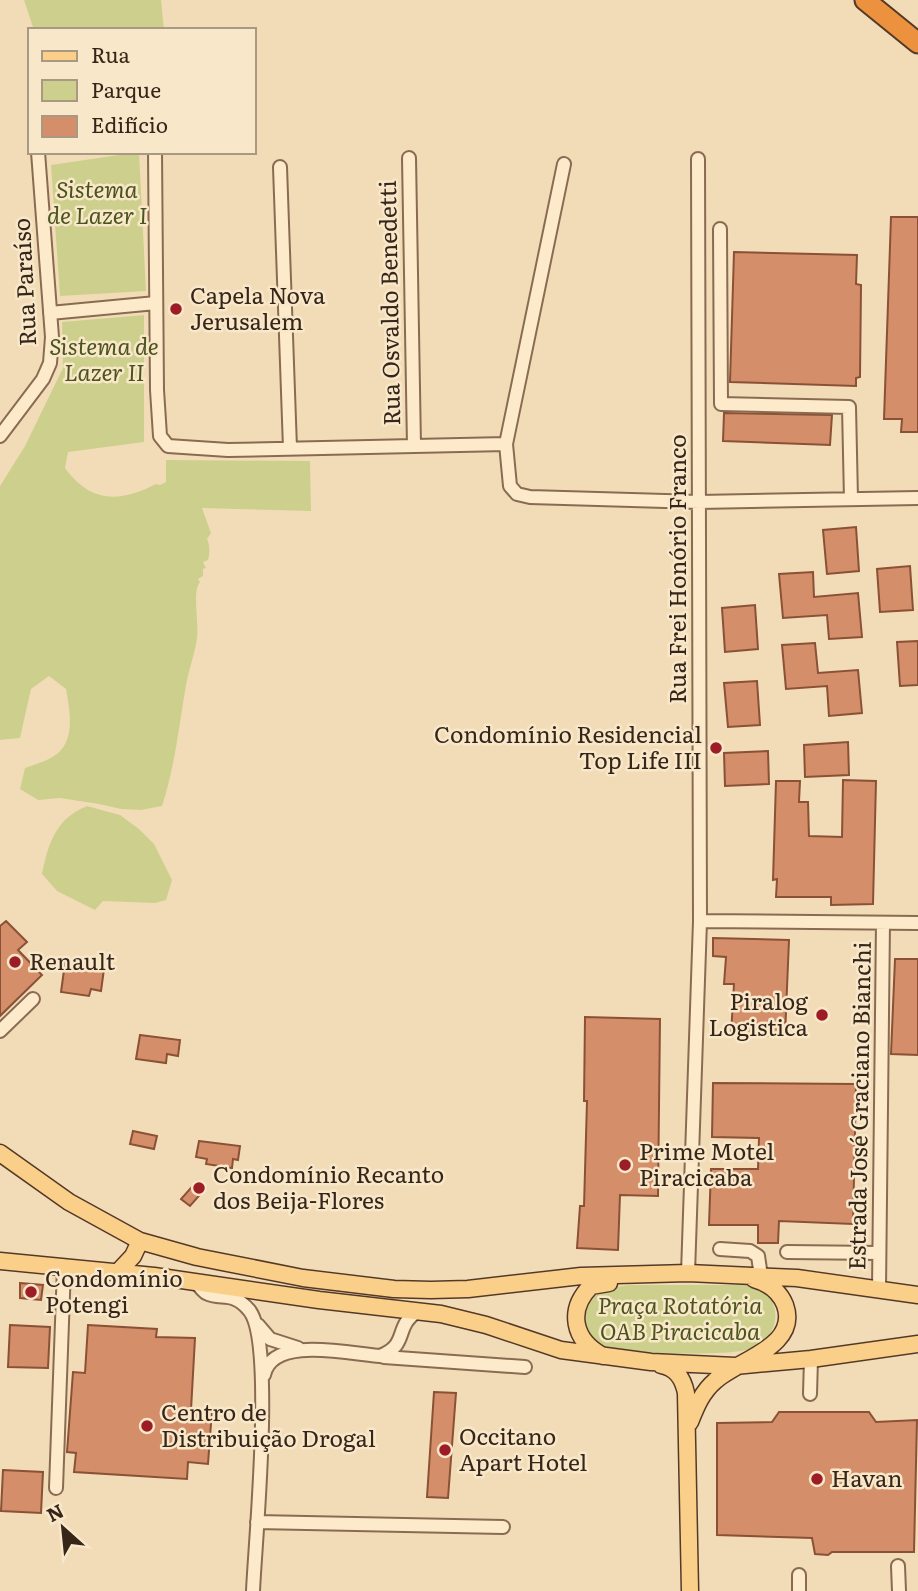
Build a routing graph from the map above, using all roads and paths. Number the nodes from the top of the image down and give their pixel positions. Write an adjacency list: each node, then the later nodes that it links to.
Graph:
1 (865, 0): 2 (highway)
2 (918, 43)
3 (38, 154): 11 (street, Rua Paraíso)
4 (155, 154): 10 (street)
5 (409, 158): 14 (street, Rua Osvaldo Benedetti)
6 (698, 159): 18 (street, Rua Frei Honório Franco)
7 (564, 164): 13 (street)
8 (280, 167): 15 (street)
9 (720, 229): 17 (street)
10 (156, 303): 11 (street); 15 (street)
11 (50, 313): 12 (street, Rua Paraíso)
12 (0, 436)
13 (506, 444): 14 (street); 18 (street)
14 (414, 446): 15 (street)
15 (290, 449)
16 (918, 498): 17 (street)
17 (851, 499): 18 (street)
18 (699, 502): 19 (street, Rua Frei Honório Franco)
19 (700, 921): 20 (street); 32 (street, Rua Frei Honório Franco)
20 (883, 923): 21 (street); 28 (street, Estrada José Graciano Bianchi)
21 (918, 923)
22 (33, 999): 23 (street)
23 (0, 1031)
24 (0, 1153): 25 (main road)
25 (140, 1241): 31 (main road); 33 (main road)
26 (720, 1249): 35 (street)
27 (787, 1252): 28 (street)
28 (879, 1253): 37 (street, Estrada José Graciano Bianchi)
29 (0, 1261): 30 (main road)
30 (64, 1267): 31 (main road); 54 (street)
31 (118, 1272): 36 (main road)
32 (688, 1273): 33 (main road); 34 (main road)
33 (645, 1275): 45 (main road)
34 (737, 1275): 35 (main road); 49 (main road)
35 (761, 1276): 37 (main road)
36 (195, 1281): 39 (main road); 40 (street)
37 (879, 1289): 38 (main road)
38 (918, 1295)
39 (418, 1311): 41 (street); 45 (main road)
40 (256, 1322): 43 (street); 51 (street)
41 (401, 1338): 44 (street); 46 (street)
42 (918, 1344): 47 (main road)
43 (307, 1350): 44 (street); 51 (street)
44 (380, 1356): 46 (street)
45 (608, 1358): 48 (main road)
46 (427, 1359): 50 (street)
47 (811, 1359): 49 (main road); 52 (street)
48 (651, 1362): 49 (main road); 53 (main road)
49 (735, 1366): 53 (main road)
50 (525, 1367)
51 (262, 1386): 55 (street)
52 (810, 1394)
53 (687, 1431): 60 (main road)
54 (56, 1488)
55 (257, 1521): 56 (street); 59 (street)
56 (503, 1527)
57 (898, 1566): 62 (street)
58 (799, 1575): 61 (street)
59 (253, 1591)
60 (690, 1591)
61 (799, 1591)
62 (899, 1591)

